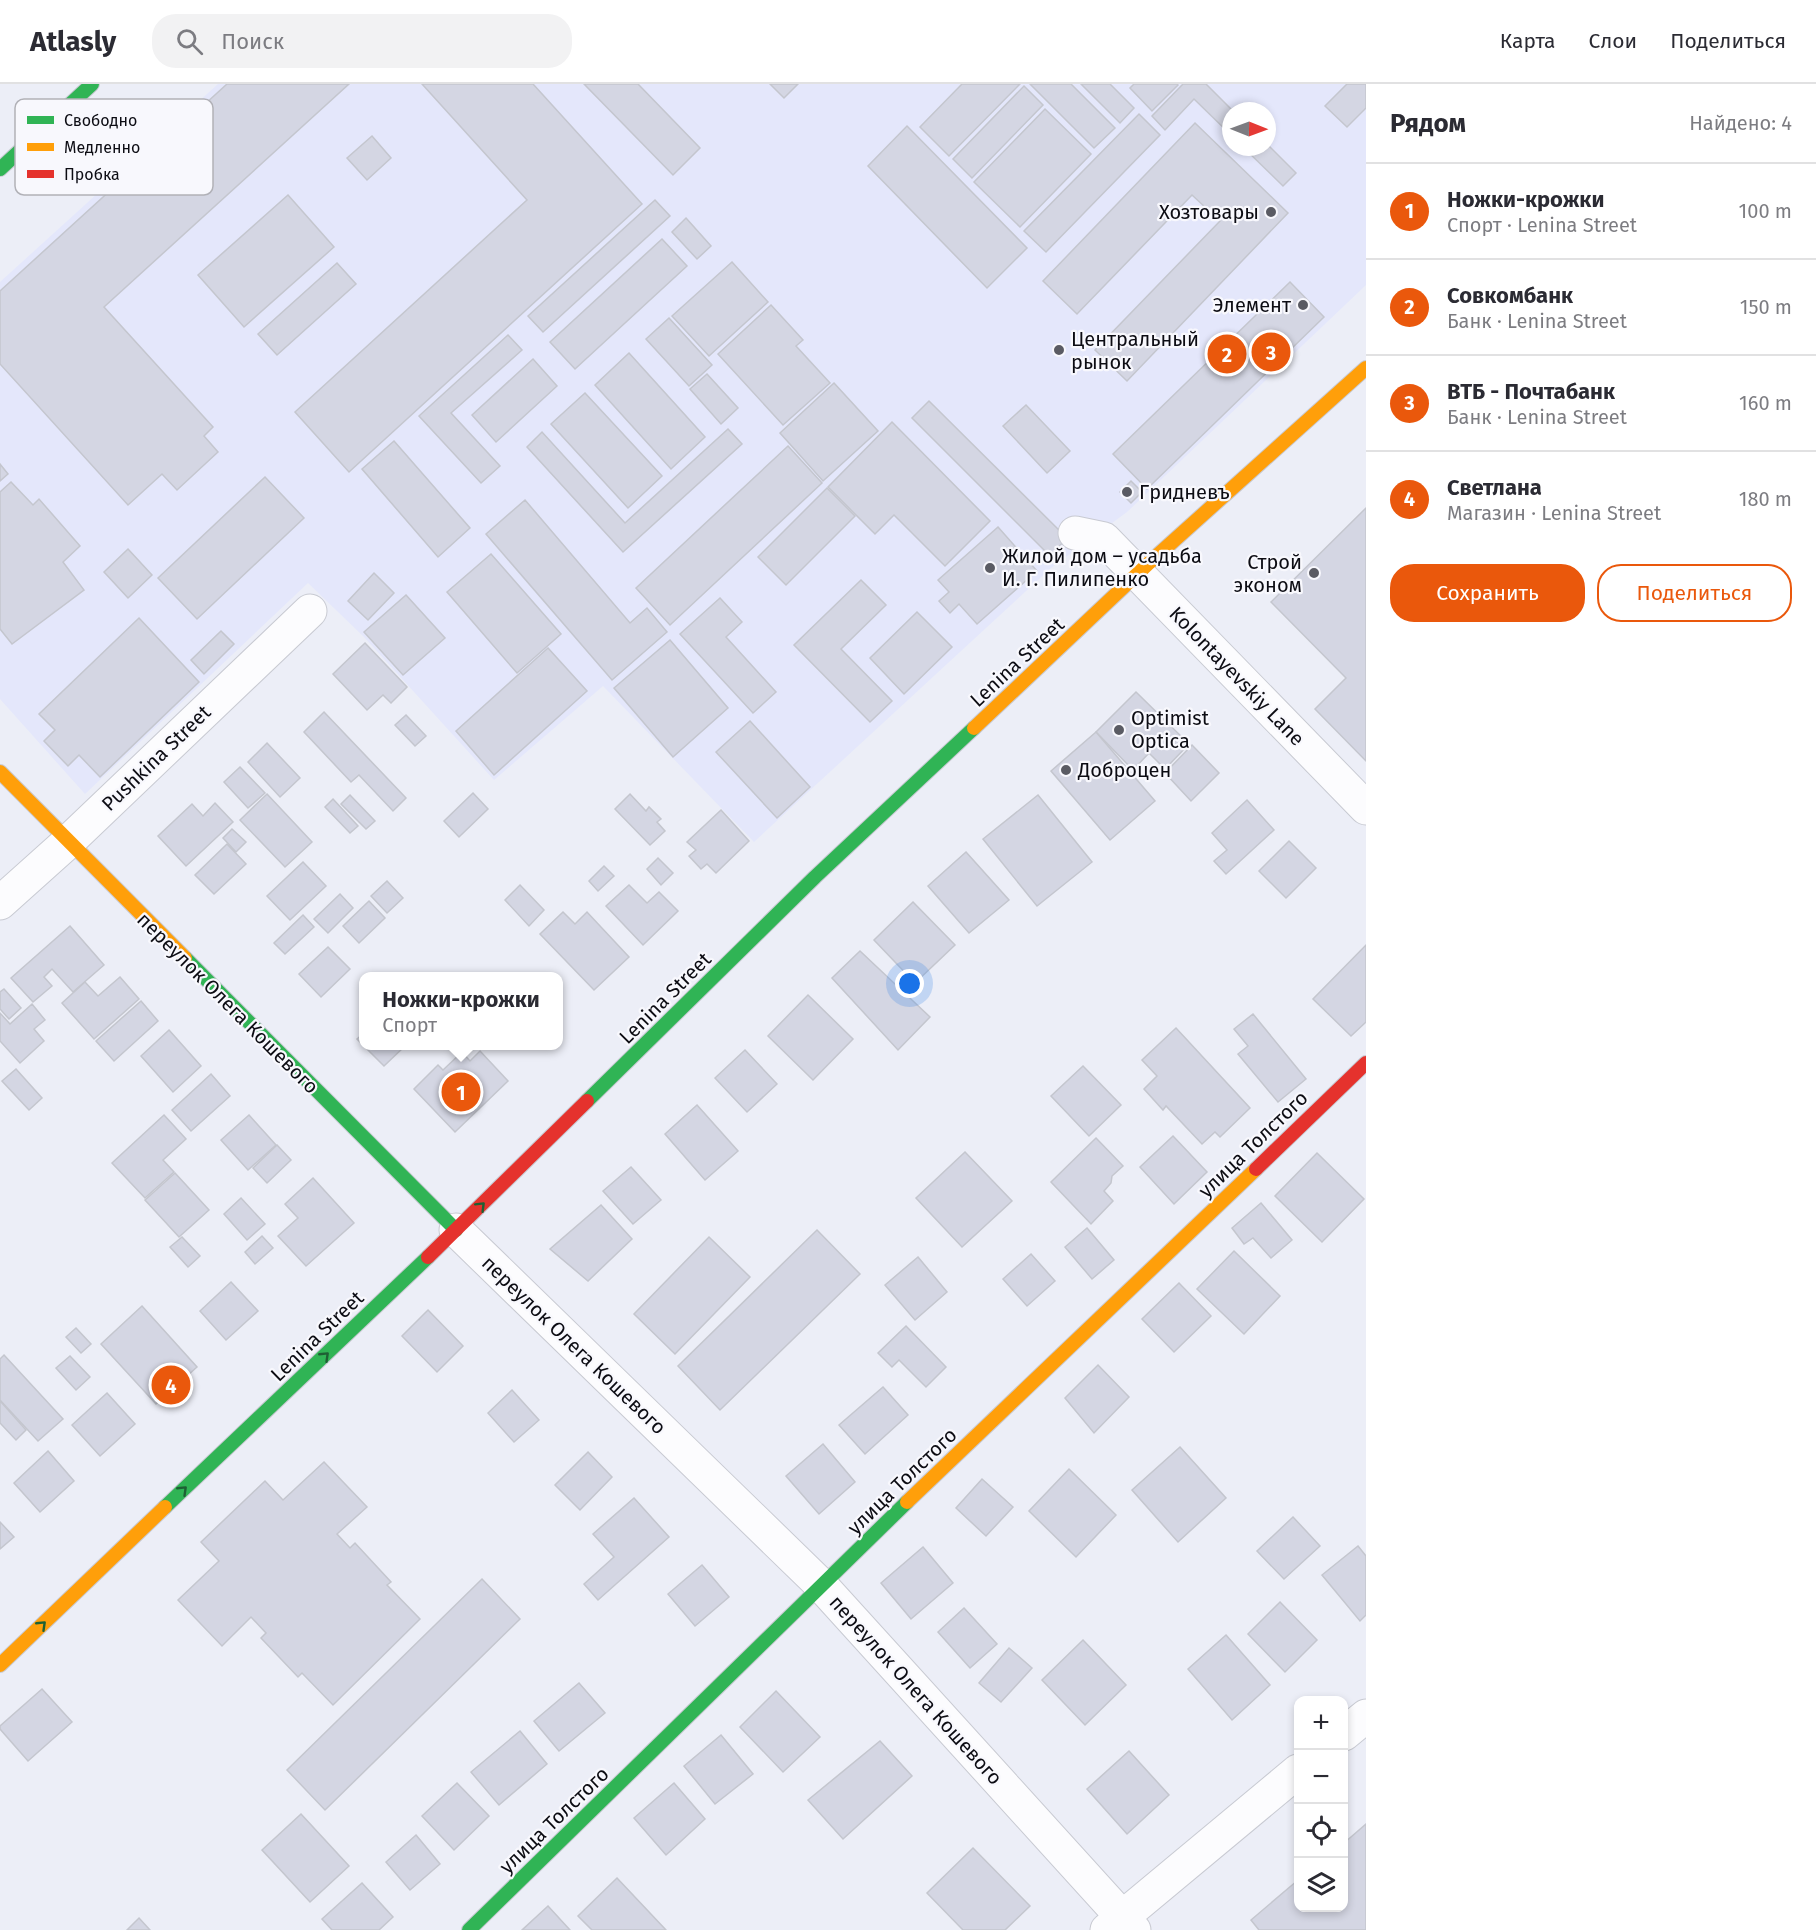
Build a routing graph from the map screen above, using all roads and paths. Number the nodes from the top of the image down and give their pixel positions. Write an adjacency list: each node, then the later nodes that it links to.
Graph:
1 (92, 84): 2 (street)
2 (76, 99)
3 (15, 155): 4 (street)
4 (0, 169)
5 (1366, 368): 7 (street, Lenina Street)
6 (1075, 533): 7 (street, Kolontayevskiy Lane)
7 (1139, 574): 10 (street, Kolontayevskiy Lane); 14 (street, Lenina Street, one-way to 7)
8 (310, 611): 11 (street, Pushkina Street)
9 (0, 772): 11 (street, переулок Олега Кошевого)
10 (1366, 808)
11 (68, 842): 12 (street, Pushkina Street); 14 (street, переулок Олега Кошевого)
12 (0, 903)
13 (1366, 1063): 15 (street, улица Толстого)
14 (456, 1230): 15 (street, переулок Олега Кошевого); 16 (street, Lenina Street, one-way to 14)
15 (821, 1586): 20 (street, переулок Олега Кошевого); 21 (street, улица Толстого)
16 (0, 1665)
17 (1366, 1716): 18 (street)
18 (1348, 1731)
19 (1294, 1775): 20 (street)
20 (1121, 1926)
21 (469, 1930)

